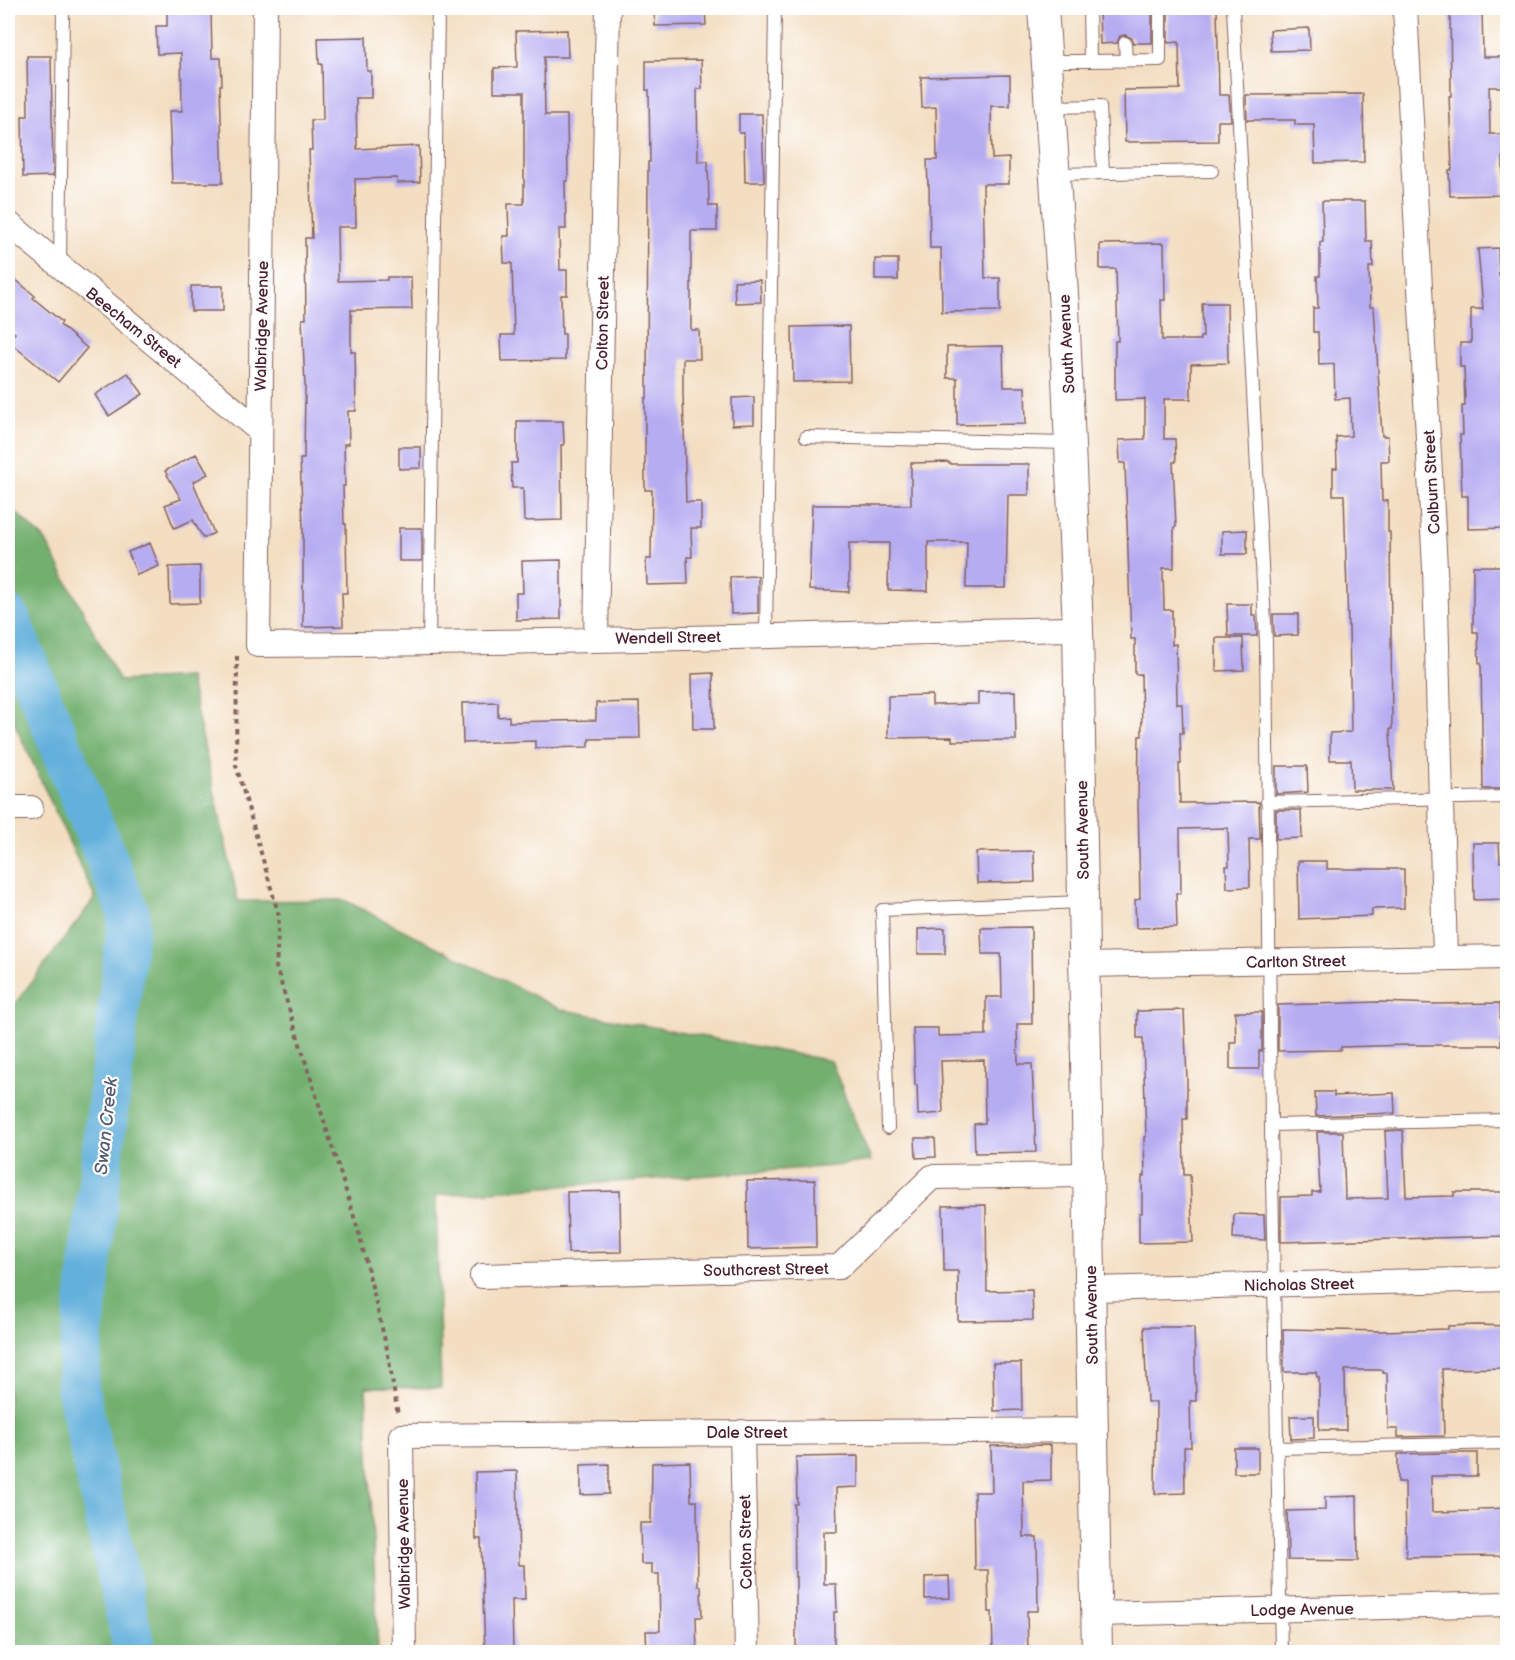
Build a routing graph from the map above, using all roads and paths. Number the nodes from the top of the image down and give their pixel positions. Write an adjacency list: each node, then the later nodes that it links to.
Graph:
1 (63, 8): 20 (lane)
2 (265, 8): 21 (street, Walbridge Avenue)
3 (438, 8): 28 (lane)
4 (609, 8): 26 (street, Colton Street)
5 (775, 8): 25 (lane)
6 (1044, 8): 13 (street, South Avenue)
7 (1089, 8): 14 (lane)
8 (1160, 8): 12 (lane)
9 (1233, 8): 31 (lane)
10 (1405, 8): 30 (street, Colburn Street)
11 (1125, 43): 12 (lane)
12 (1126, 60): 14 (lane)
13 (1046, 61): 14 (lane); 15 (street, South Avenue)
14 (1090, 61)
15 (1050, 107): 17 (lane); 18 (street, South Avenue)
16 (1212, 171): 17 (lane)
17 (1103, 173): 18 (lane)
18 (1055, 174): 23 (street, South Avenue)
19 (8, 223): 20 (street, Beecham Street)
20 (60, 267): 21 (street, Beecham Street)
21 (260, 431): 27 (street, Walbridge Avenue)
22 (806, 437): 23 (lane)
23 (1070, 443): 24 (street, South Avenue)
24 (1078, 629): 25 (street, Wendell Street); 34 (street, South Avenue)
25 (766, 635): 26 (street, Wendell Street)
26 (596, 639): 28 (street, Wendell Street)
27 (258, 645): 28 (street, Wendell Street); 49 (path)
28 (429, 645)
29 (1508, 797): 30 (lane)
30 (1441, 798): 31 (lane); 36 (street, Colburn Street)
31 (1267, 802): 37 (lane)
32 (8, 808): 33 (street)
33 (31, 808)
34 (1083, 902): 38 (street, South Avenue); 41 (lane)
35 (1508, 957): 36 (street, Carlton Street)
36 (1445, 958): 37 (street, Carlton Street)
37 (1269, 961): 38 (street, Carlton Street); 40 (lane)
38 (1084, 965): 42 (street, South Avenue)
39 (1508, 1120): 40 (lane)
40 (1271, 1125): 45 (lane)
41 (888, 1128)
42 (1087, 1175): 43 (street, Southcrest Street); 46 (street, South Avenue)
43 (482, 1276)
44 (1508, 1280): 45 (street, Nicholas Street)
45 (1274, 1285): 46 (street, Nicholas Street); 51 (lane)
46 (1090, 1289): 47 (street, South Avenue)
47 (1093, 1430): 48 (street, Dale Street); 54 (street, South Avenue)
48 (742, 1432): 49 (street, Dale Street); 56 (street, Colton Street)
49 (401, 1436): 55 (street, Walbridge Avenue)
50 (1508, 1443): 51 (lane)
51 (1277, 1448): 53 (lane)
52 (1508, 1604): 53 (street, Lodge Avenue)
53 (1281, 1609): 54 (street, Lodge Avenue); 58 (lane)
54 (1096, 1614): 57 (street, South Avenue)
55 (404, 1653)
56 (747, 1653)
57 (1097, 1653)
58 (1281, 1653)

